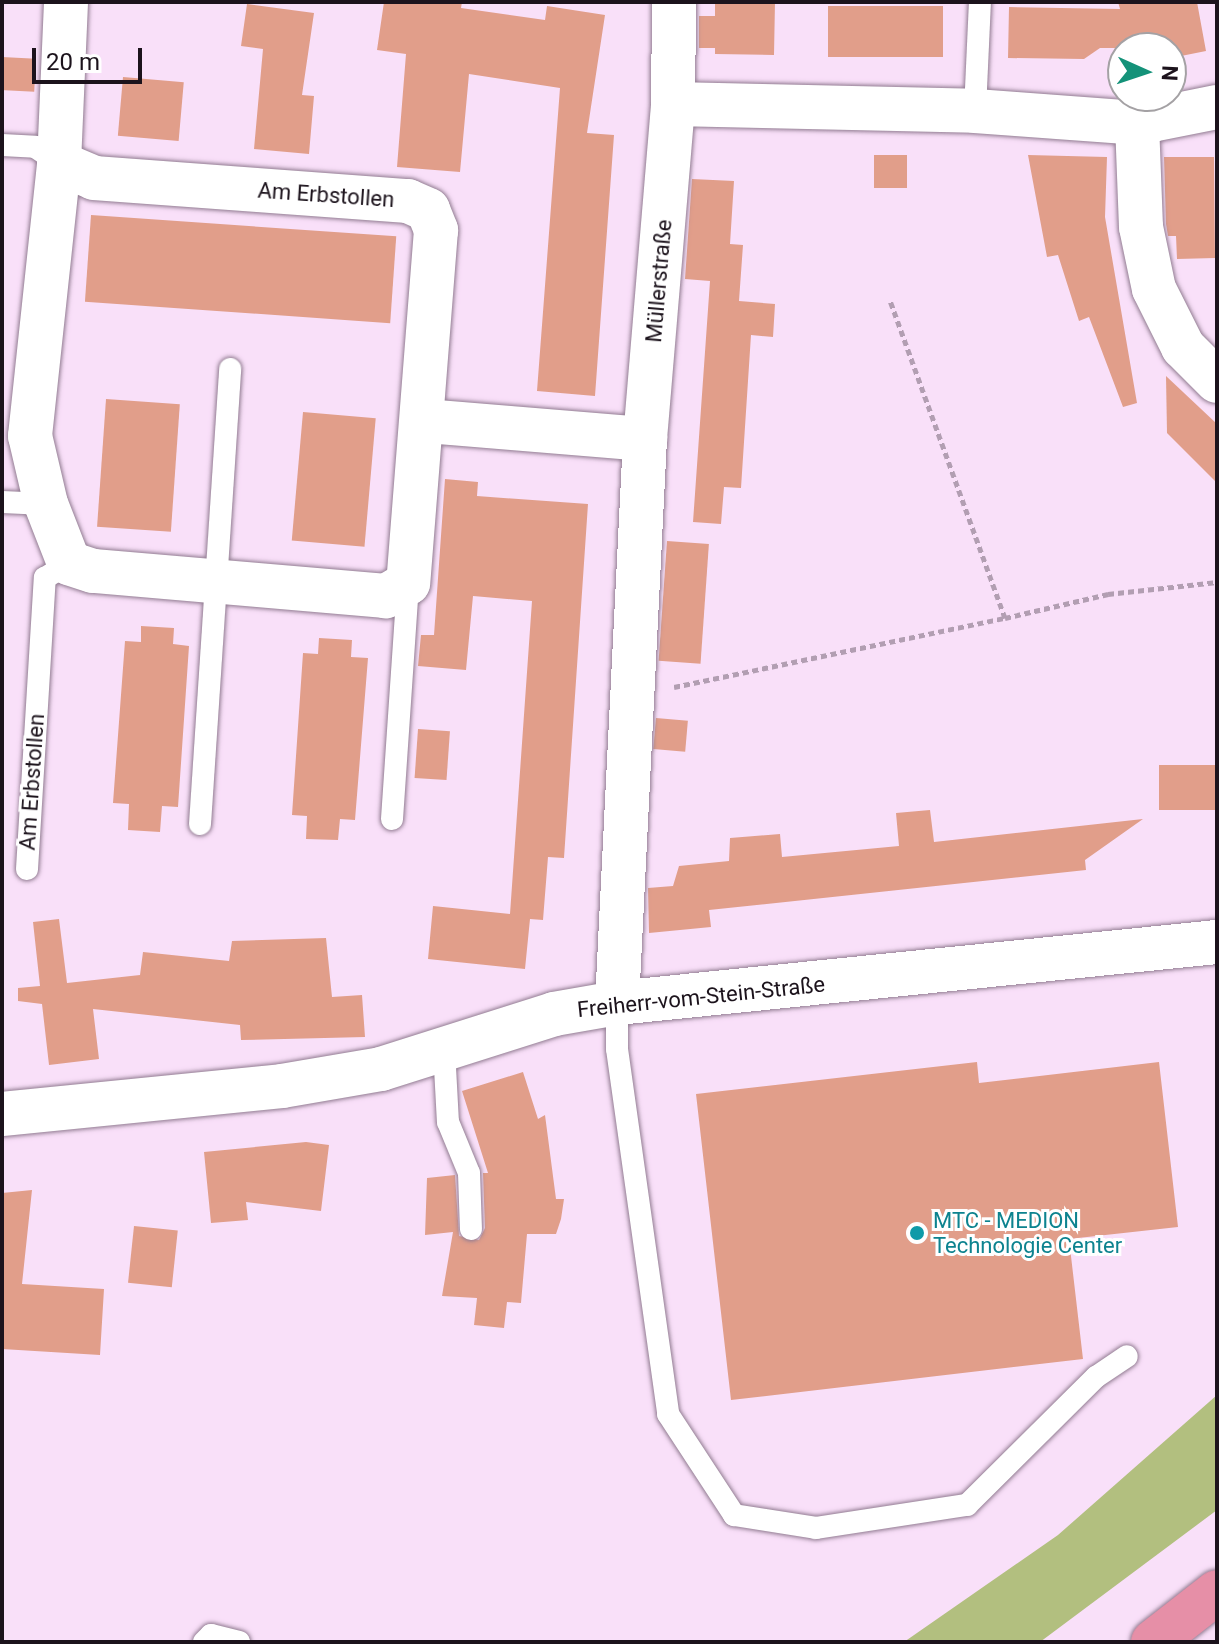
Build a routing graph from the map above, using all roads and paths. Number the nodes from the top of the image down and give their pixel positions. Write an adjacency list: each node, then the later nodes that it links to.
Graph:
1 (66, 2): 9 (street)
2 (674, 2): 4 (street, Müllerstraße)
3 (980, 2): 6 (lane)
4 (673, 104): 6 (street); 14 (street, Müllerstraße)
5 (1217, 107): 7 (street)
6 (975, 111): 7 (street)
7 (1137, 123): 12 (street)
8 (2, 145): 9 (lane, Am Erbstollen)
9 (59, 163): 13 (street, Am Erbstollen); 16 (street)
10 (890, 301): 21 (path)
11 (230, 369): 18 (lane)
12 (1217, 381)
13 (425, 421): 14 (street); 20 (street, Am Erbstollen)
14 (645, 439): 22 (street, Müllerstraße)
15 (2, 502): 16 (lane)
16 (46, 504): 17 (street)
17 (69, 563): 18 (street); 25 (lane, Am Erbstollen)
18 (217, 580): 20 (street); 24 (lane)
19 (1217, 582): 21 (path)
20 (408, 583): 23 (lane)
21 (1005, 618): 22 (path)
22 (630, 696): 27 (street, Müllerstraße)
23 (392, 819)
24 (200, 824)
25 (27, 869)
26 (1217, 942): 27 (street, Freiherr-vom-Stein-Straße)
27 (617, 1003): 28 (street, Freiherr-vom-Stein-Straße); 31 (lane)
28 (444, 1049): 29 (street, Freiherr-vom-Stein-Straße); 30 (lane)
29 (2, 1114)
30 (471, 1229)
31 (1127, 1356)
32 (1217, 1592): 35 (highway)
33 (204, 1642): 34 (lane)
34 (239, 1642)
35 (1153, 1642)

